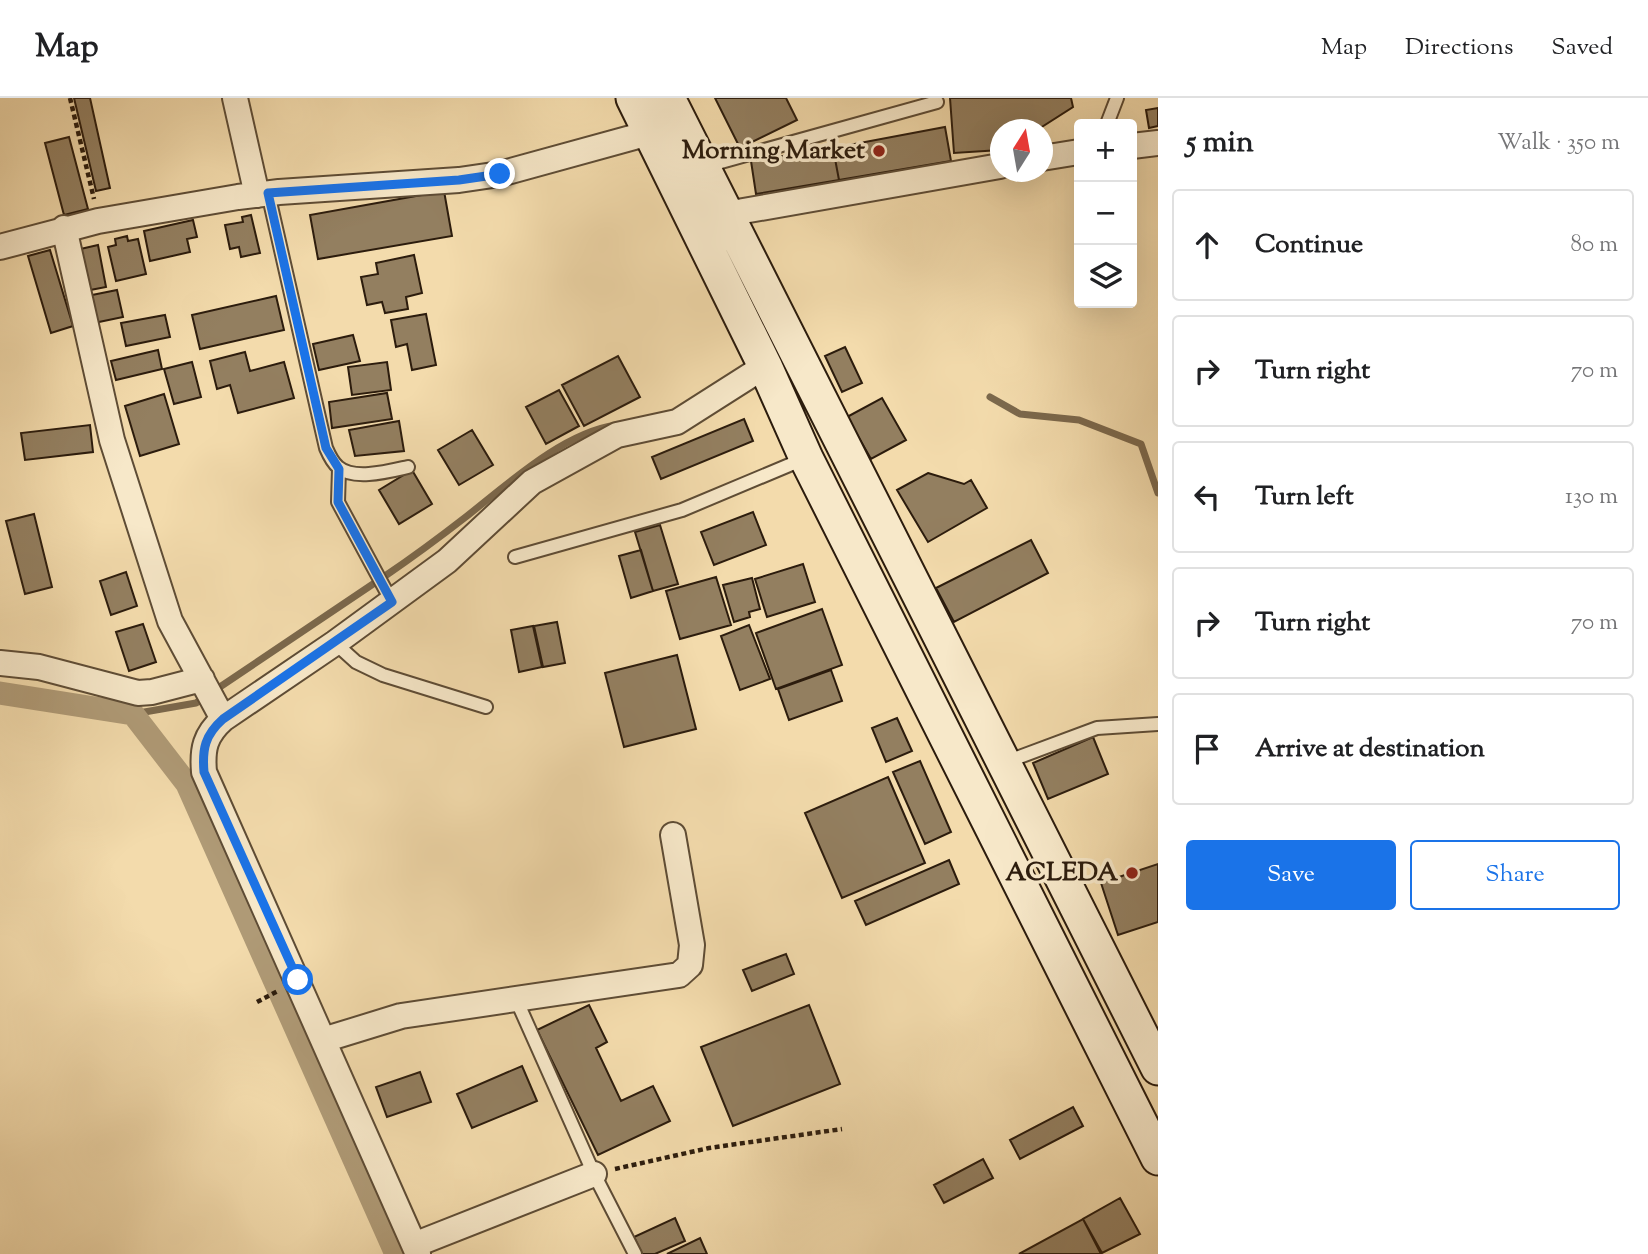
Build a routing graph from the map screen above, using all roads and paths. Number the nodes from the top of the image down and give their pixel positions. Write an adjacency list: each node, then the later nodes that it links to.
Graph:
1 (70, 98): 17 (path)
2 (235, 98): 15 (street)
3 (633, 98): 8 (main road)
4 (668, 98): 13 (main road)
5 (1117, 98): 7 (lane)
6 (937, 102): 13 (lane)
7 (1109, 119)
8 (649, 133): 15 (street); 20 (main road)
9 (1158, 144): 10 (street)
10 (1137, 146)
11 (1074, 153): 12 (street)
12 (1053, 157)
13 (702, 167): 16 (main road)
14 (990, 168): 16 (street)
15 (262, 194): 17 (street); 23 (lane)
16 (726, 214): 32 (main road)
17 (98, 221): 18 (street)
18 (64, 228): 19 (street); 28 (street)
19 (0, 247)
20 (765, 366): 21 (main road); 25 (street)
21 (806, 458): 24 (lane); 38 (main road)
22 (408, 467): 23 (lane)
23 (339, 469): 25 (lane)
24 (515, 557)
25 (392, 602): 26 (street)
26 (335, 643): 29 (lane); 30 (street)
27 (0, 663): 28 (street)
28 (202, 680): 30 (street)
29 (486, 707)
30 (223, 719): 35 (street)
31 (1158, 724): 32 (lane)
32 (1003, 763): 36 (main road)
33 (673, 835): 34 (street)
34 (516, 999): 35 (street); 39 (lane)
35 (324, 1040): 40 (street)
36 (1158, 1068)
37 (842, 1129): 39 (path)
38 (1158, 1158)
39 (594, 1174): 40 (street); 41 (lane)
40 (416, 1250)
41 (635, 1254)

